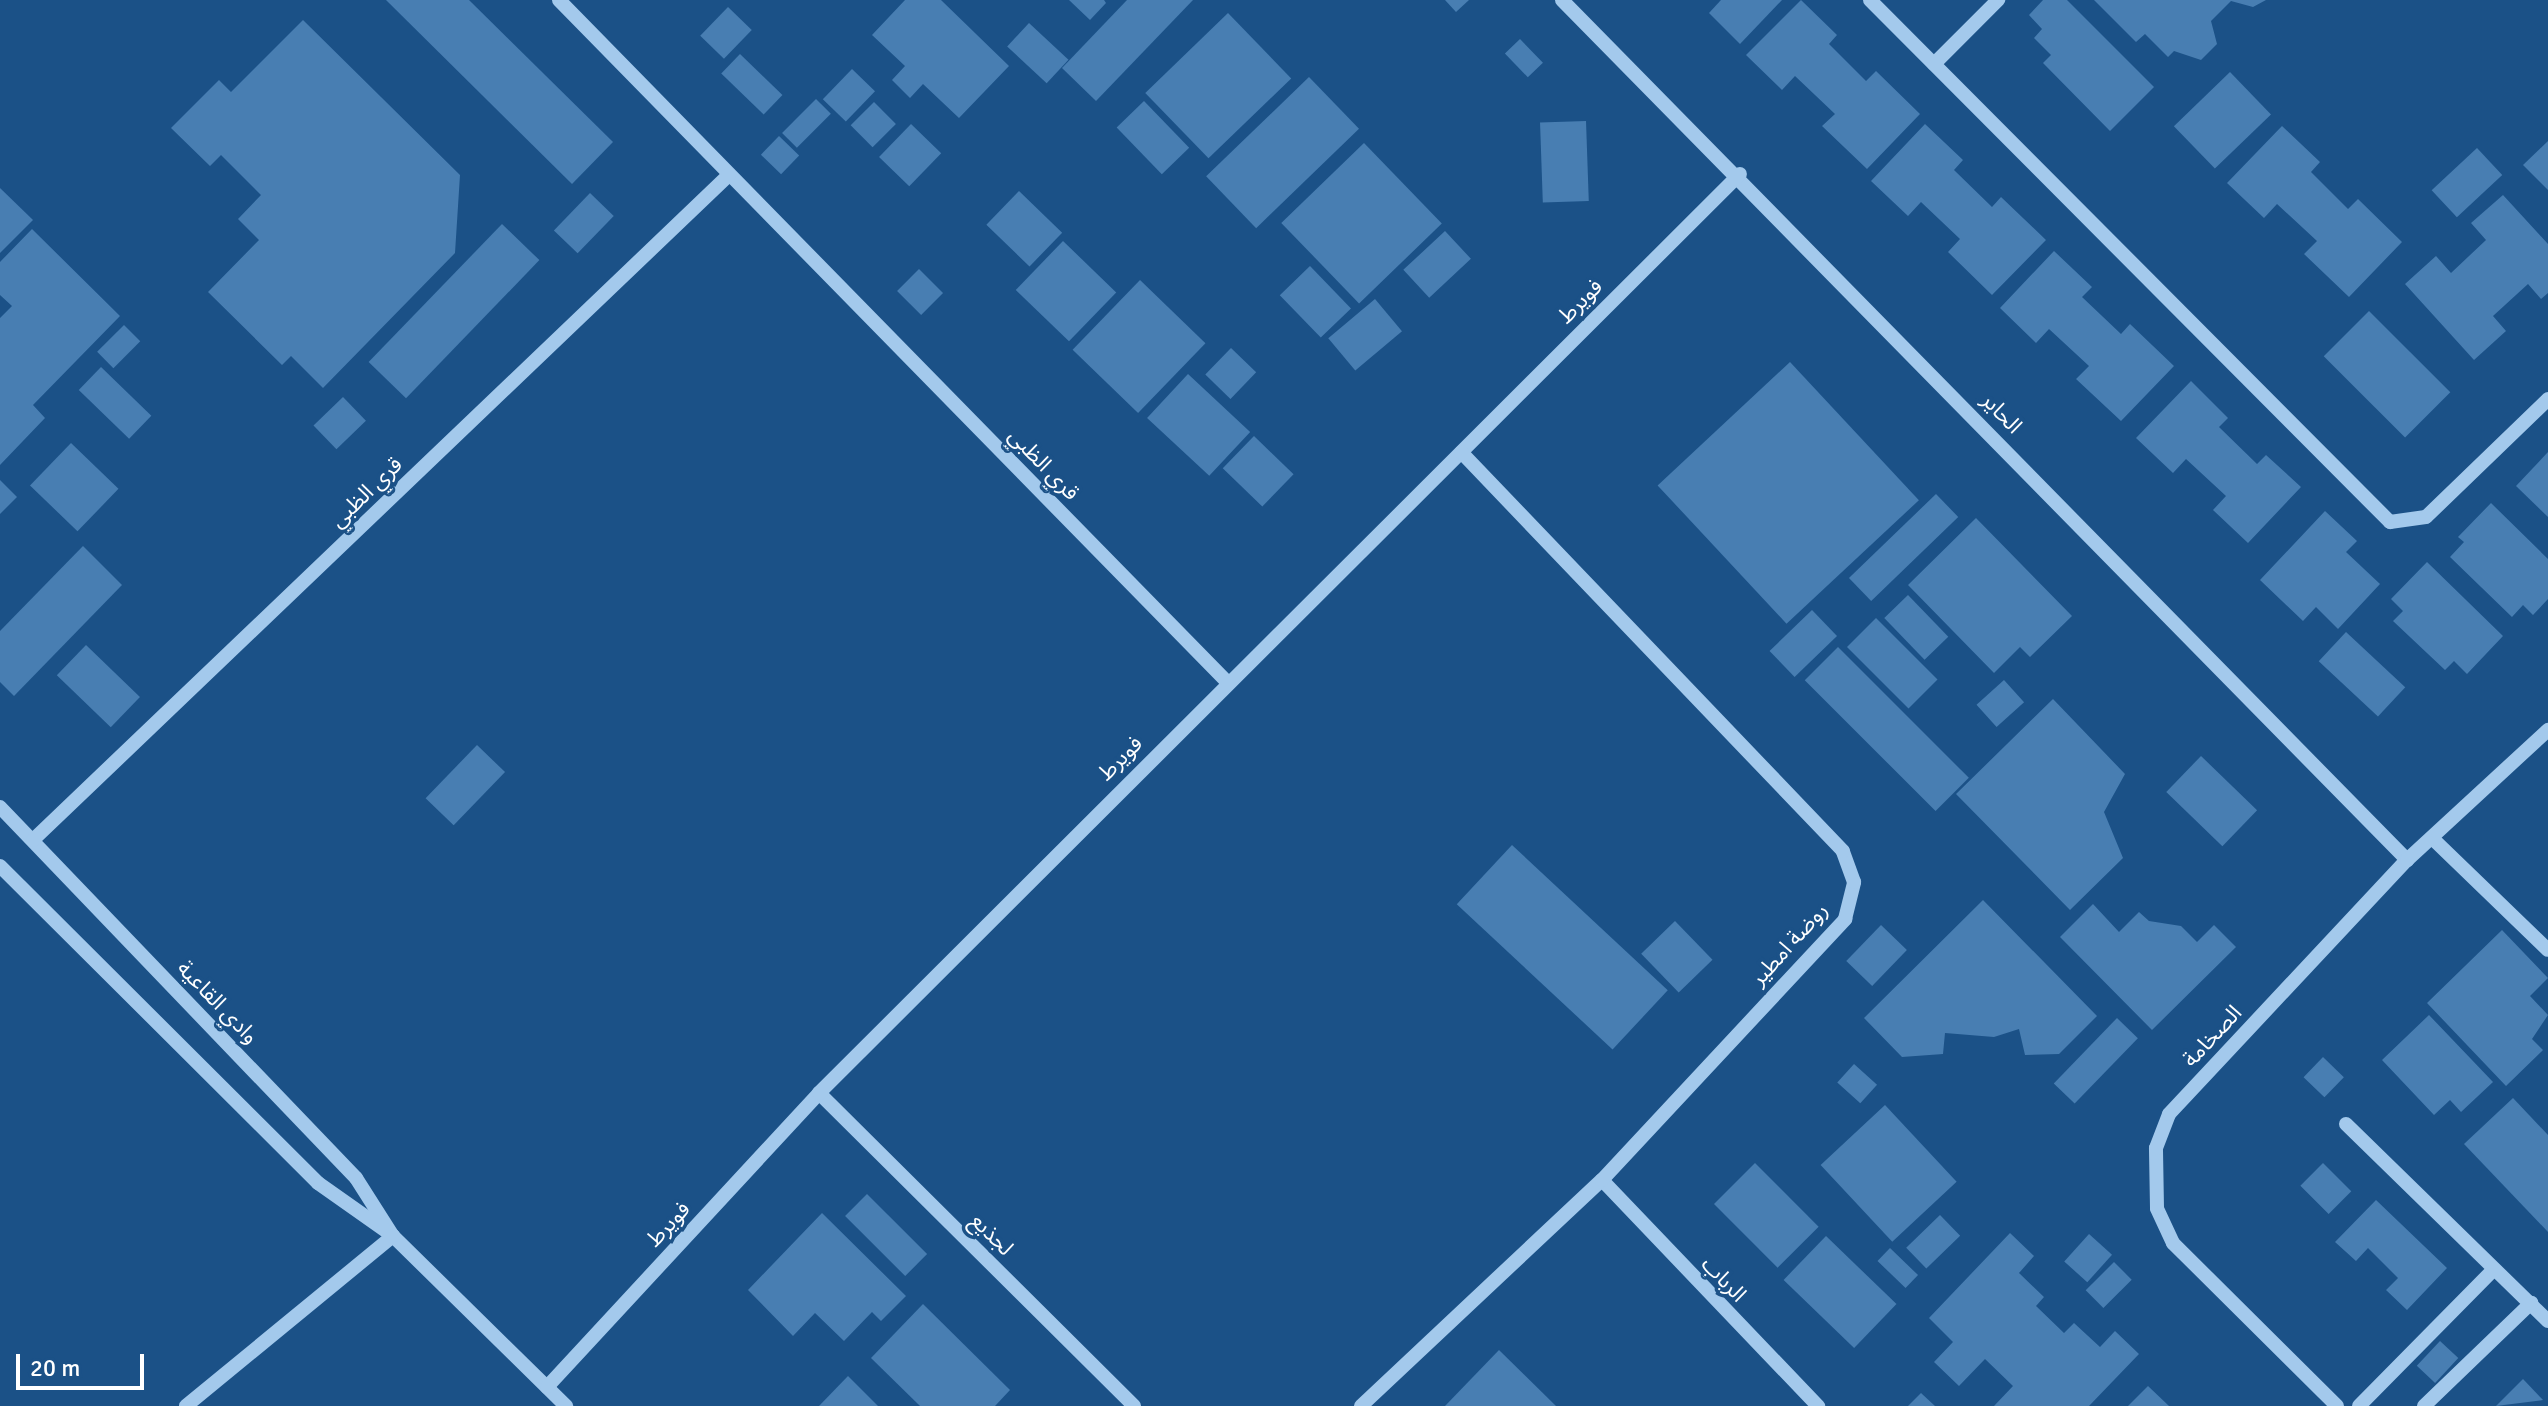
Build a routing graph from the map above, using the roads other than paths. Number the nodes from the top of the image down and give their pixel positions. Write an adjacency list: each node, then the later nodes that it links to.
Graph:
1 (559, 0): 7 (street, قري الظبي)
2 (1562, 0): 6 (street, الحاير)
3 (1870, 0): 5 (street)
4 (1998, 0): 5 (street)
5 (1934, 64): 8 (street)
6 (1740, 174): 9 (street, فويرط); 15 (street, الحاير)
7 (729, 175): 10 (street, قري الظبي); 14 (street, قري الظبي)
8 (2548, 399)
9 (1461, 452): 10 (street, فويرط); 20 (street, روضة امطير)
10 (1227, 682): 18 (street, فويرط)
11 (2548, 730): 13 (street, الصخامة)
12 (0, 807): 14 (street, وادي القاعية)
13 (2432, 838): 15 (street, الصخامة); 17 (street)
14 (33, 840): 21 (street, وادي القاعية)
15 (2407, 860): 31 (street, الصخامة)
16 (0, 866): 21 (street, وادي القاعية)
17 (2548, 950)
18 (819, 1093): 25 (street, فويرط); 28 (street, لجذيع)
19 (2346, 1124): 22 (street)
20 (1602, 1180): 29 (street, روضة امطير); 30 (street, الرباب)
21 (393, 1236): 25 (street, وادي القاعية); 26 (street)
22 (2494, 1269): 23 (street); 32 (street)
23 (2531, 1303): 24 (street); 33 (street)
24 (2548, 1321)
25 (547, 1387): 27 (street, وادي القاعية)
26 (186, 1406)
27 (566, 1406)
28 (1134, 1406)
29 (1361, 1406)
30 (1818, 1406)
31 (2337, 1406)
32 (2359, 1406)
33 (2424, 1406)

